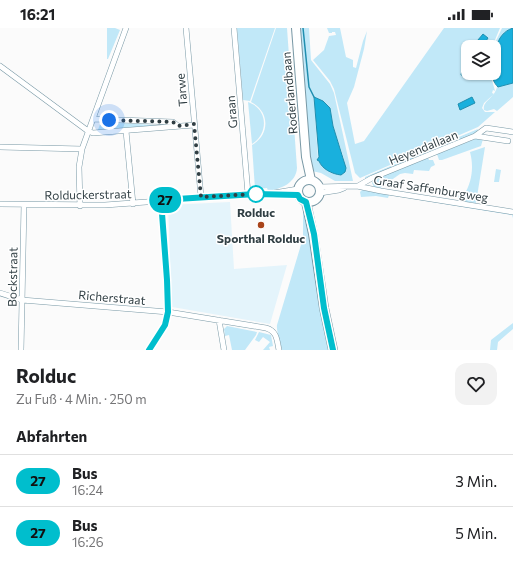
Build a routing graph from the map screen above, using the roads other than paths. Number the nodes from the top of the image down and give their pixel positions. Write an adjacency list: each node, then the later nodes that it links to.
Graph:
1 (186, 28): 7 (street, Tarwe)
2 (234, 28): 20 (street, Graan)
3 (296, 28): 16 (main road, Roderlandbaan)
4 (125, 29): 6 (street)
5 (0, 66): 9 (street)
6 (93, 119): 8 (street); 9 (street)
7 (194, 124): 8 (street); 21 (street, Tarwe)
8 (178, 126): 10 (street)
9 (88, 131): 10 (street); 15 (street)
10 (126, 131): 25 (street)
11 (513, 132): 12 (street, Heyendallaan)
12 (475, 136): 13 (street, Heyendallaan); 17 (street, Heyendallaan)
13 (508, 141)
14 (0, 146): 15 (street)
15 (82, 149): 27 (street)
16 (309, 180): 18 (main road); 19 (main road)
17 (357, 186): 18 (street, Graaf Saffenburgweg); 28 (street, Graaf Saffenburgweg)
18 (320, 190): 23 (main road)
19 (298, 192): 20 (street, Rolduckerstraat); 23 (main road)
20 (248, 194): 21 (street, Rolduckerstraat)
21 (201, 197): 22 (street, Rolduckerstraat)
22 (161, 200): 25 (street, Rolduckerstraat); 31 (street)
23 (310, 202): 37 (main road)
24 (0, 204): 26 (street, Rolduckerstraat)
25 (133, 204): 27 (street, Rolduckerstraat)
26 (24, 205): 27 (street, Rolduckerstraat); 30 (street, Bockstraat)
27 (80, 206)
28 (513, 212)
29 (0, 293): 30 (street, Richerstraat)
30 (22, 300): 31 (street, Richerstraat); 33 (street, Bockstraat)
31 (168, 312): 32 (street, Richerstraat); 34 (street)
32 (219, 320): 35 (street); 36 (street, Richerstraat)
33 (21, 350)
34 (149, 350)
35 (224, 350)
36 (279, 350)
37 (332, 350)

